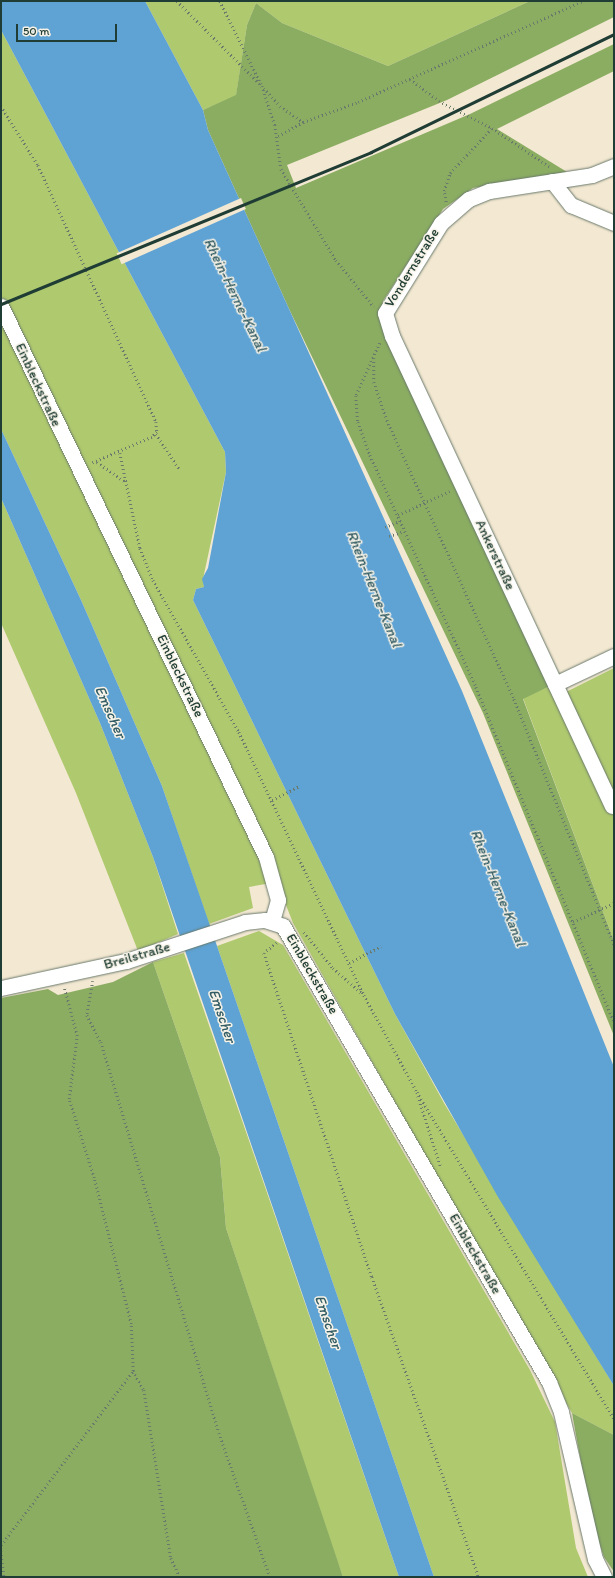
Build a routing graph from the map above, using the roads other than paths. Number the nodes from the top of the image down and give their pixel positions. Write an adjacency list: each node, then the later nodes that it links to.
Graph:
1 (614, 166): 2 (street, Vondernstraße)
2 (559, 180): 3 (street); 5 (street, Vondernstraße)
3 (614, 223)
4 (1, 306): 9 (street, Einbleckstraße)
5 (434, 426): 7 (street, Ankerstraße)
6 (614, 656): 7 (street)
7 (556, 684): 8 (street, Ankerstraße)
8 (612, 806)
9 (272, 921): 10 (street, Breilstraße); 11 (street, Einbleckstraße)
10 (1, 988)
11 (604, 1577)

